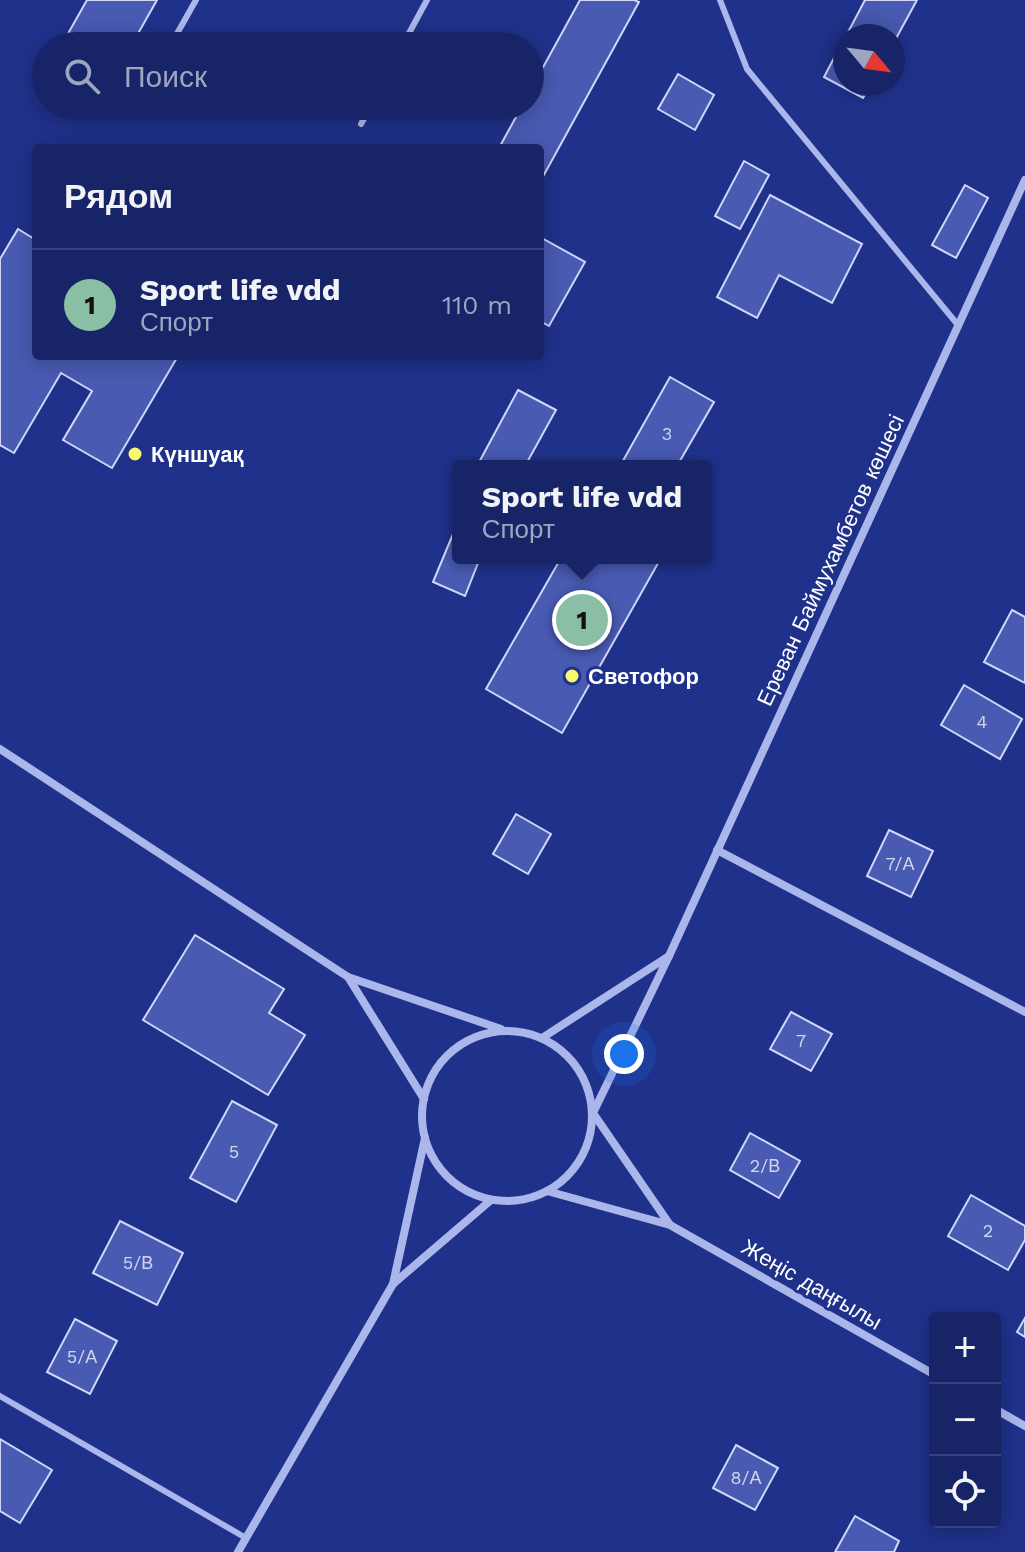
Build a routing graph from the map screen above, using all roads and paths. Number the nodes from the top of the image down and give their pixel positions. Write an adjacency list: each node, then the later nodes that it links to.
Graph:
1 (196, 0): 4 (lane)
2 (427, 0): 5 (lane)
3 (720, 0): 9 (lane)
4 (178, 32)
5 (410, 32)
6 (363, 120): 7 (lane)
7 (361, 124)
8 (1025, 180): 9 (street, Ереван Баймухамбетов көшесі)
9 (958, 325): 11 (street, Ереван Баймухамбетов көшесі)
10 (0, 749): 13 (street)
11 (717, 850): 12 (street, Ереван Баймухамбетов көшесі); 14 (street)
12 (669, 956): 16 (street); 18 (street, Ереван Баймухамбетов көшесі)
13 (348, 977): 15 (street); 17 (street)
14 (1025, 1012)
15 (505, 1030): 16 (street); 17 (street)
16 (542, 1038): 18 (street)
17 (424, 1099): 19 (street)
18 (593, 1113): 20 (street); 22 (street)
19 (425, 1137): 21 (street); 23 (street)
20 (547, 1191): 21 (street); 22 (street)
21 (491, 1200): 23 (street)
22 (670, 1225): 24 (street, Жеңіс даңғылы)
23 (393, 1284): 28 (street)
24 (929, 1372)
25 (0, 1396): 28 (lane)
26 (1001, 1412): 27 (street)
27 (1025, 1426)
28 (246, 1538): 29 (street)
29 (238, 1552)

